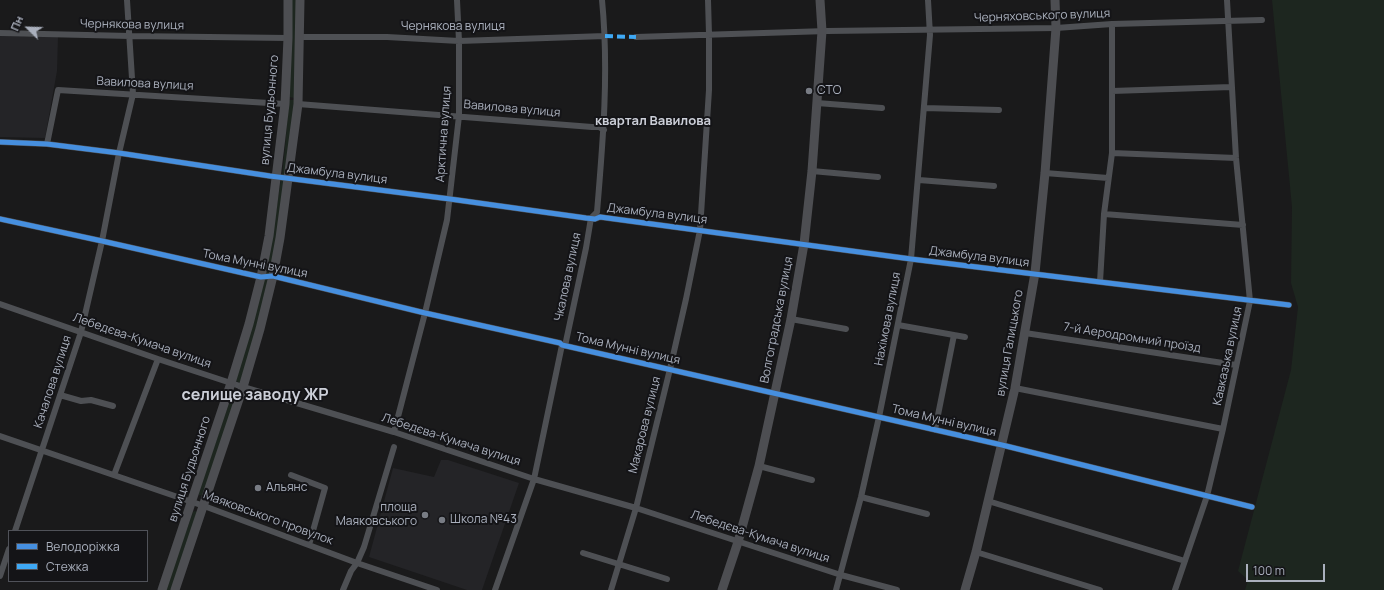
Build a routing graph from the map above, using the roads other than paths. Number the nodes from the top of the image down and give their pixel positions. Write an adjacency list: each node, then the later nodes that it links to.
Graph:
1 (127, 0): 19 (street, Качалова вулиця)
2 (288, 0): 23 (main road, вулиця Будьонного)
3 (300, 0): 20 (main road, вулиця Будьонного)
4 (457, 0): 24 (street, Арктична вулиця)
5 (602, 0): 21 (street, Чкалова вулиця)
6 (708, 0): 18 (street, Макарова вулиця)
7 (820, 0): 16 (main road, Волгоградська вулиця)
8 (928, 0): 15 (street, Нахімова вулиця)
9 (1055, 0): 14 (main road, вулиця Галицького)
10 (1227, 0): 12 (street, Кавказька вулиця)
11 (1262, 20): 12 (street, Черняховського вулиця)
12 (1228, 22): 13 (street, Черняховського вулиця); 25 (street, Кавказька вулиця)
13 (1112, 24): 14 (street, Черняховського вулиця); 26 (street)
14 (1056, 28): 15 (street, Черняховського вулиця); 42 (main road, вулиця Галицького)
15 (930, 29): 16 (street, Черняховського вулиця); 32 (street, Нахімова вулиця)
16 (822, 31): 18 (street); 28 (main road, Волгоградська вулиця)
17 (0, 33): 19 (street, Чернякова вулиця)
18 (709, 34): 22 (street); 54 (street, Макарова вулиця)
19 (130, 36): 23 (street, Чернякова вулиця); 27 (street, Качалова вулиця)
20 (300, 36): 24 (street, Чернякова вулиця); 30 (main road, вулиця Будьонного)
21 (605, 36): 24 (street, Чернякова вулиця); 35 (street, Чкалова вулиця)
22 (636, 37)
23 (288, 38): 29 (main road, вулиця Будьонного)
24 (459, 40): 34 (street, Арктична вулиця)
25 (1231, 87): 26 (street); 40 (street, Кавказька вулиця)
26 (1112, 91): 39 (street)
27 (133, 94): 29 (street, Вавилова вулиця); 37 (street, Вавилова вулиця); 38 (street, Качалова вулиця)
28 (817, 102): 31 (street); 41 (main road, Волгоградська вулиця)
29 (285, 104): 43 (main road, вулиця Будьонного)
30 (298, 104): 34 (street, Вавилова вулиця); 44 (main road, вулиця Будьонного)
31 (882, 108)
32 (924, 108): 33 (street); 47 (street, Нахімова вулиця)
33 (999, 110)
34 (459, 116): 35 (street, Вавилова вулиця); 49 (street, Арктична вулиця)
35 (604, 130): 51 (street, Чкалова вулиця)
36 (0, 142): 37 (street, Джамбула вулиця)
37 (47, 144): 38 (street, Джамбула вулиця)
38 (119, 153): 43 (street, Джамбула вулиця); 55 (street, Качалова вулиця)
39 (1112, 153): 40 (street); 46 (street)
40 (1236, 158): 53 (street, Кавказька вулиця)
41 (812, 171): 45 (street); 56 (main road, Волгоградська вулиця)
42 (1045, 173): 46 (street); 58 (main road, вулиця Галицького)
43 (277, 177): 44 (street, Джамбула вулиця); 60 (main road, вулиця Будьонного)
44 (289, 178): 49 (street, Джамбула вулиця); 59 (main road, вулиця Будьонного)
45 (878, 178)
46 (1108, 178): 50 (street)
47 (919, 180): 48 (street); 57 (street, Нахімова вулиця)
48 (994, 186)
49 (450, 198): 51 (street, Джамбула вулиця); 65 (street, Арктична вулиця)
50 (1104, 214): 53 (street); 61 (street)
51 (591, 218): 54 (street, Джамбула вулиця); 73 (street, Чкалова вулиця)
52 (0, 219): 55 (street, Тома Мунні вулиця)
53 (1243, 225): 62 (street, Кавказька вулиця)
54 (700, 230): 56 (street, Джамбула вулиця); 76 (street, Макарова вулиця)
55 (102, 241): 60 (street, Тома Мунні вулиця); 69 (street, Качалова вулиця)
56 (804, 244): 57 (street, Джамбула вулиця); 66 (main road, Волгоградська вулиця)
57 (911, 259): 58 (street, Джамбула вулиця); 67 (street, Нахімова вулиця)
58 (1035, 274): 61 (street, Джамбула вулиця); 70 (main road, вулиця Галицького)
59 (272, 276): 60 (street, Тома Мунні вулиця); 65 (street, Тома Мунні вулиця); 78 (main road, вулиця Будьонного)
60 (261, 278): 77 (main road, вулиця Будьонного)
61 (1100, 282): 62 (street, Джамбула вулиця)
62 (1250, 301): 64 (street, Джамбула вулиця); 75 (street, Кавказька вулиця)
63 (0, 304): 69 (street, Лебедєва-Кумача вулиця)
64 (1289, 305)
65 (426, 313): 73 (street, Тома Мунні вулиця); 86 (street, Арктична вулиця)
66 (792, 319): 68 (street); 80 (main road, Волгоградська вулиця)
67 (898, 325): 71 (street); 83 (street, Нахімова вулиця)
68 (846, 329)
69 (80, 332): 74 (street, Лебедєва-Кумача вулиця); 81 (street, Качалова вулиця)
70 (1025, 333): 75 (street, 7-й Аеродромний проїзд); 79 (main road, вулиця Галицького)
71 (954, 335): 72 (street); 85 (street)
72 (965, 337)
73 (563, 345): 76 (street, Тома Мунні вулиця); 94 (street, Чкалова вулиця)
74 (158, 359): 77 (street, Лебедєва-Кумача вулиця); 92 (street)
75 (1236, 365): 84 (street, Кавказька вулиця)
76 (670, 369): 80 (street, Тома Мунні вулиця); 102 (street, Макарова вулиця)
77 (231, 383): 78 (street, Лебедєва-Кумача вулиця); 99 (main road, вулиця Будьонного)
78 (243, 387): 86 (street, Лебедєва-Кумача вулиця); 100 (main road, вулиця Будьонного)
79 (1015, 388): 84 (street); 88 (main road, вулиця Галицького)
80 (775, 393): 83 (street, Тома Мунні вулиця); 91 (main road, Волгоградська вулиця)
81 (60, 395): 82 (street); 90 (street, Качалова вулиця)
82 (113, 406)
83 (879, 417): 85 (street, Тома Мунні вулиця); 96 (street, Нахімова вулиця)
84 (1223, 429): 97 (street, Кавказька вулиця)
85 (935, 430): 88 (street, Тома Мунні вулиця)
86 (394, 432): 94 (street, Лебедєва-Кумача вулиця)
87 (0, 436): 90 (street, Маяковського провулок)
88 (1002, 445): 97 (street, Тома Мунні вулиця); 98 (main road, вулиця Галицького)
89 (394, 447): 111 (street)
90 (42, 451): 92 (street, Маяковського провулок); 104 (street, Качалова вулиця)
91 (759, 466): 95 (street); 105 (main road, Волгоградська вулиця)
92 (114, 475): 99 (street, Маяковського провулок)
93 (291, 475): 106 (street)
94 (534, 479): 102 (street, Лебедєва-Кумача вулиця); 120 (street, Чкалова вулиця)
95 (812, 480)
96 (861, 496): 103 (street); 113 (street, Нахімова вулиця)
97 (1207, 496): 101 (street, Тома Мунні вулиця); 110 (street, Кавказька вулиця)
98 (988, 501): 108 (main road, вулиця Галицького); 110 (street)
99 (192, 502): 100 (street, Маяковського провулок); 116 (main road, вулиця Будьонного)
100 (204, 506): 106 (street, Маяковського провулок); 117 (main road, вулиця Будьонного)
101 (1252, 507)
102 (636, 508): 105 (street, Лебедєва-Кумача вулиця); 112 (street, Макарова вулиця)
103 (927, 514)
104 (15, 530)
105 (738, 542): 113 (street, Лебедєва-Кумача вулиця); 122 (main road, Волгоградська вулиця)
106 (309, 545): 111 (street, Маяковського провулок)
107 (8, 552): 114 (street)
108 (976, 552): 125 (main road, вулиця Галицького); 126 (street)
109 (583, 553): 112 (street)
110 (1185, 561): 127 (street, Кавказька вулиця)
111 (357, 563): 118 (street); 119 (street, Маяковського провулок)
112 (619, 565): 115 (street); 121 (street, Макарова вулиця)
113 (841, 575): 123 (street, Нахімова вулиця); 124 (street, Лебедєва-Кумача вулиця)
114 (0, 576)
115 (667, 579)
116 (162, 590)
117 (175, 590)
118 (344, 590)
119 (437, 590)
120 (495, 590)
121 (611, 590)
122 (722, 590)
123 (836, 590)
124 (897, 590)
125 (965, 590)
126 (1100, 590)
127 (1175, 590)

